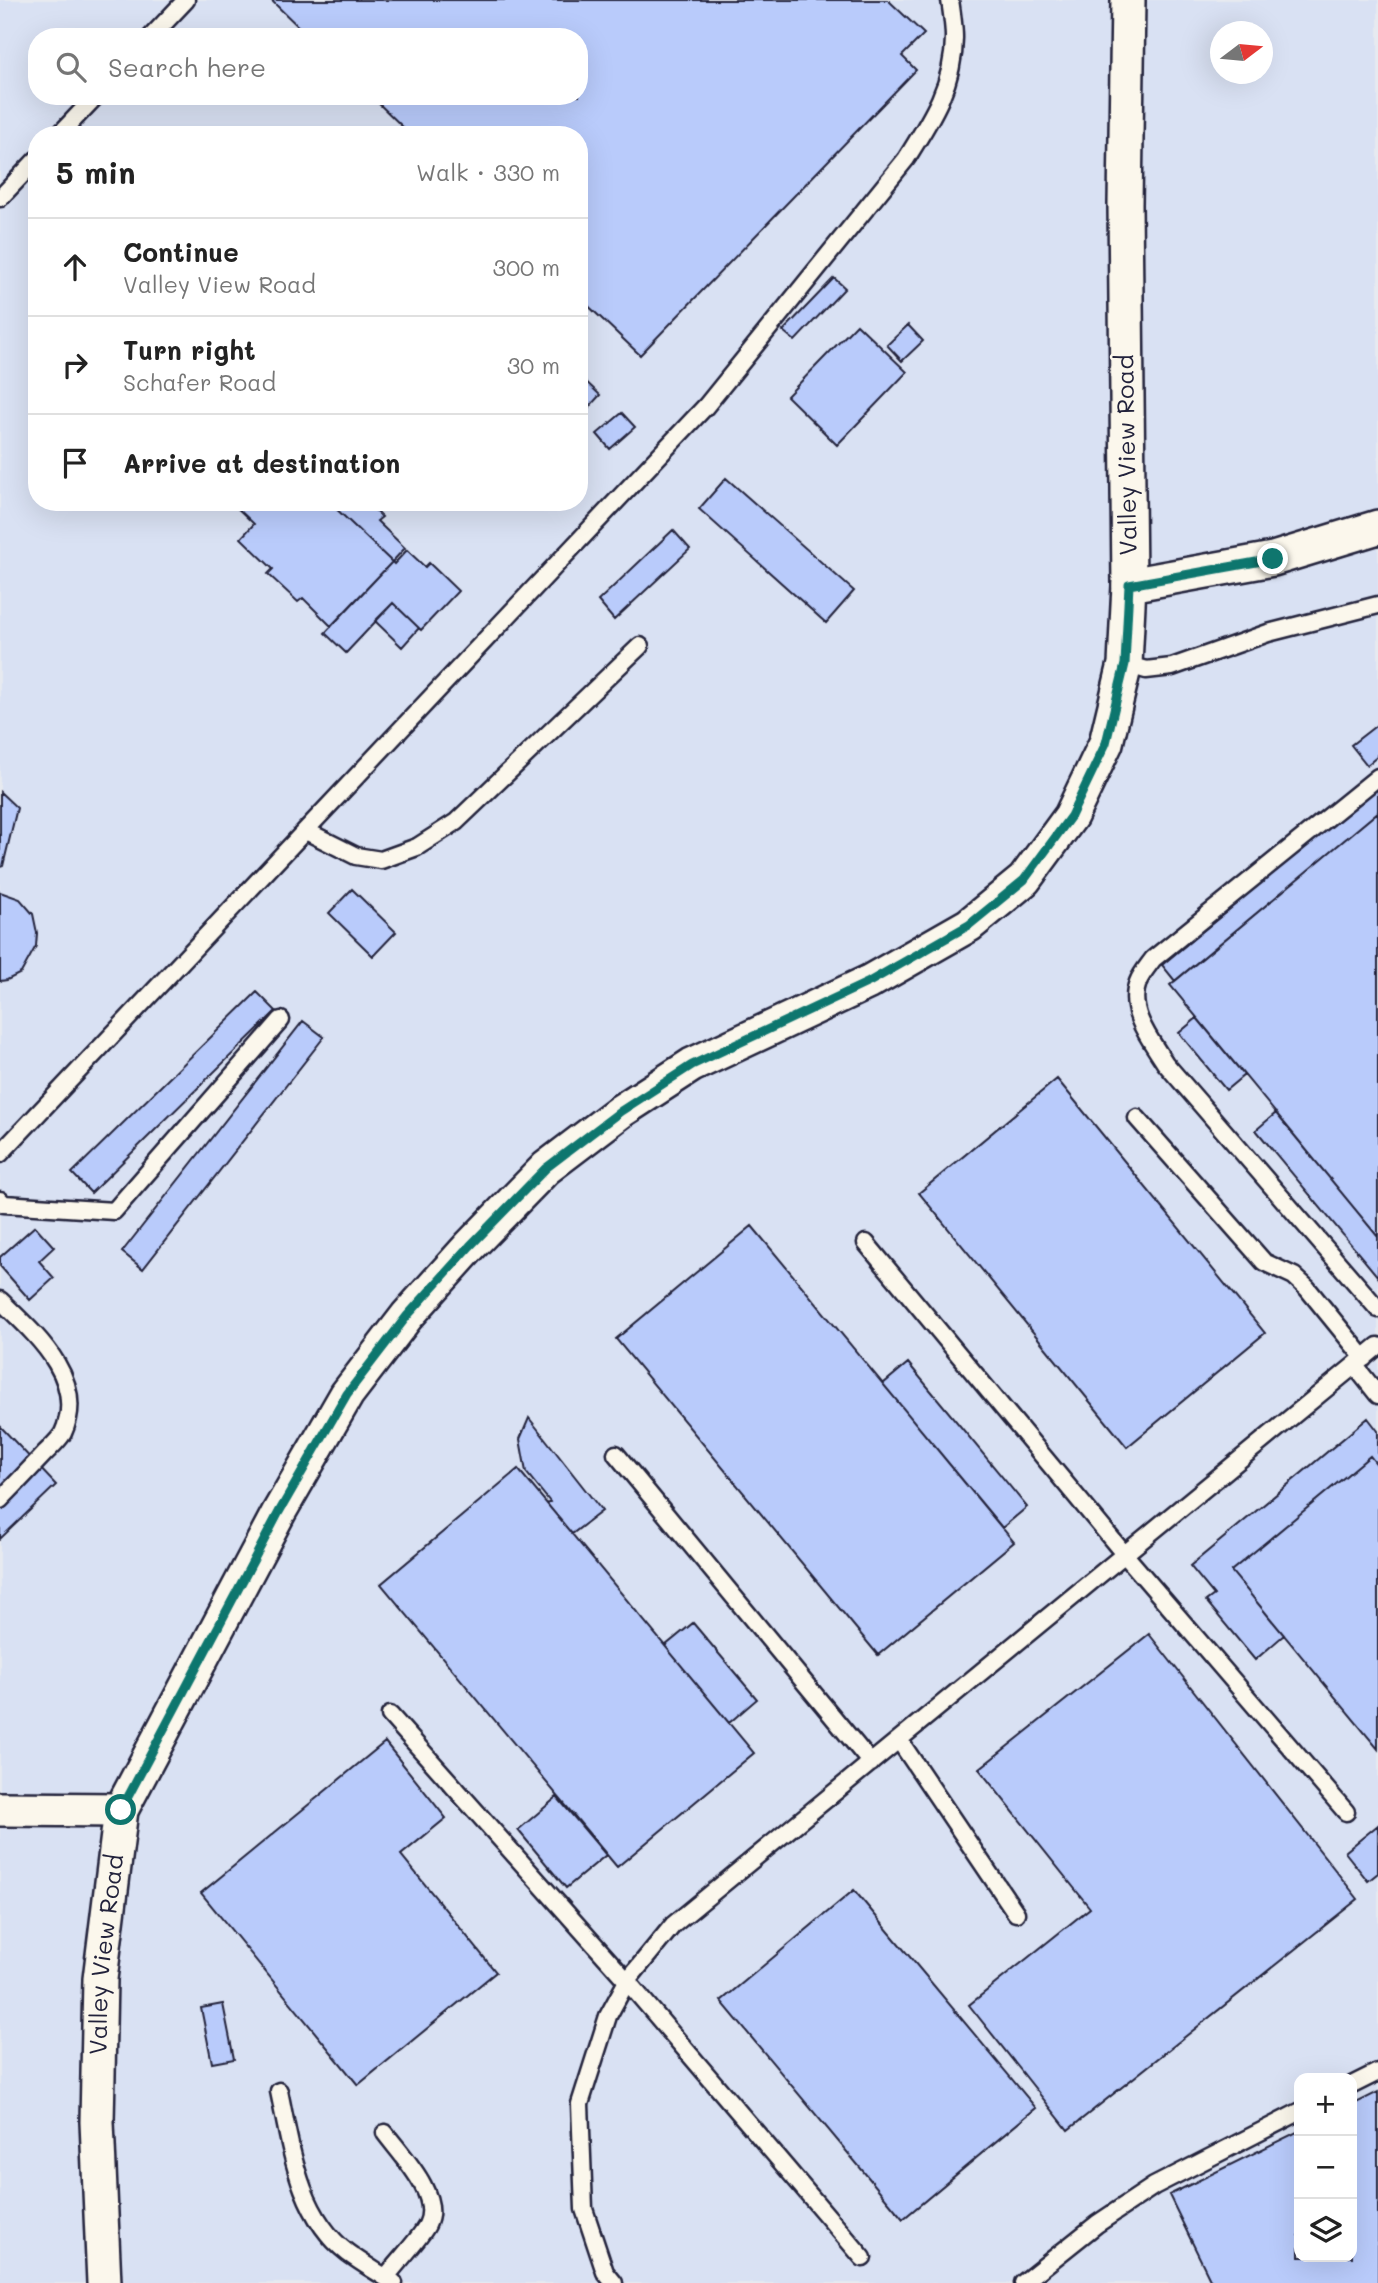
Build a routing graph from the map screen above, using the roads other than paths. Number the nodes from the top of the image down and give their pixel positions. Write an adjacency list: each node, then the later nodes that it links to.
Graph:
1 (186, 0): 4 (lane)
2 (950, 0): 15 (lane)
3 (1128, 0): 10 (street, Valley View Road)
4 (160, 28)
5 (88, 105): 6 (lane)
6 (68, 126)
7 (28, 168): 8 (lane)
8 (0, 198)
9 (1378, 527): 10 (street)
10 (1129, 585): 13 (street, Valley View Road)
11 (1378, 605): 13 (lane)
12 (640, 646): 15 (lane)
13 (1125, 664): 33 (street, Valley View Road)
14 (1378, 777): 22 (lane)
15 (306, 831): 18 (lane)
16 (281, 1020): 19 (lane)
17 (1137, 1118): 24 (lane)
18 (0, 1154)
19 (0, 1200)
20 (866, 1243): 28 (lane)
21 (0, 1300): 27 (lane)
22 (1378, 1309)
23 (1378, 1346): 24 (lane)
24 (1359, 1362): 25 (lane); 28 (lane)
25 (1378, 1395)
26 (616, 1454): 31 (lane)
27 (0, 1500)
28 (1125, 1555): 30 (lane); 34 (lane)
29 (390, 1715): 36 (lane)
30 (900, 1740): 31 (lane); 35 (lane)
31 (872, 1763): 36 (lane)
32 (0, 1809): 33 (street)
33 (121, 1810): 45 (street, Valley View Road)
34 (1346, 1812)
35 (1016, 1913)
36 (627, 1981): 42 (lane); 43 (lane)
37 (1378, 2072): 38 (lane)
38 (1357, 2082)
39 (279, 2091): 44 (lane)
40 (1294, 2115): 46 (lane)
41 (385, 2133): 44 (lane)
42 (863, 2258)
43 (605, 2279)
44 (390, 2280)
45 (104, 2283)
46 (1023, 2283)

